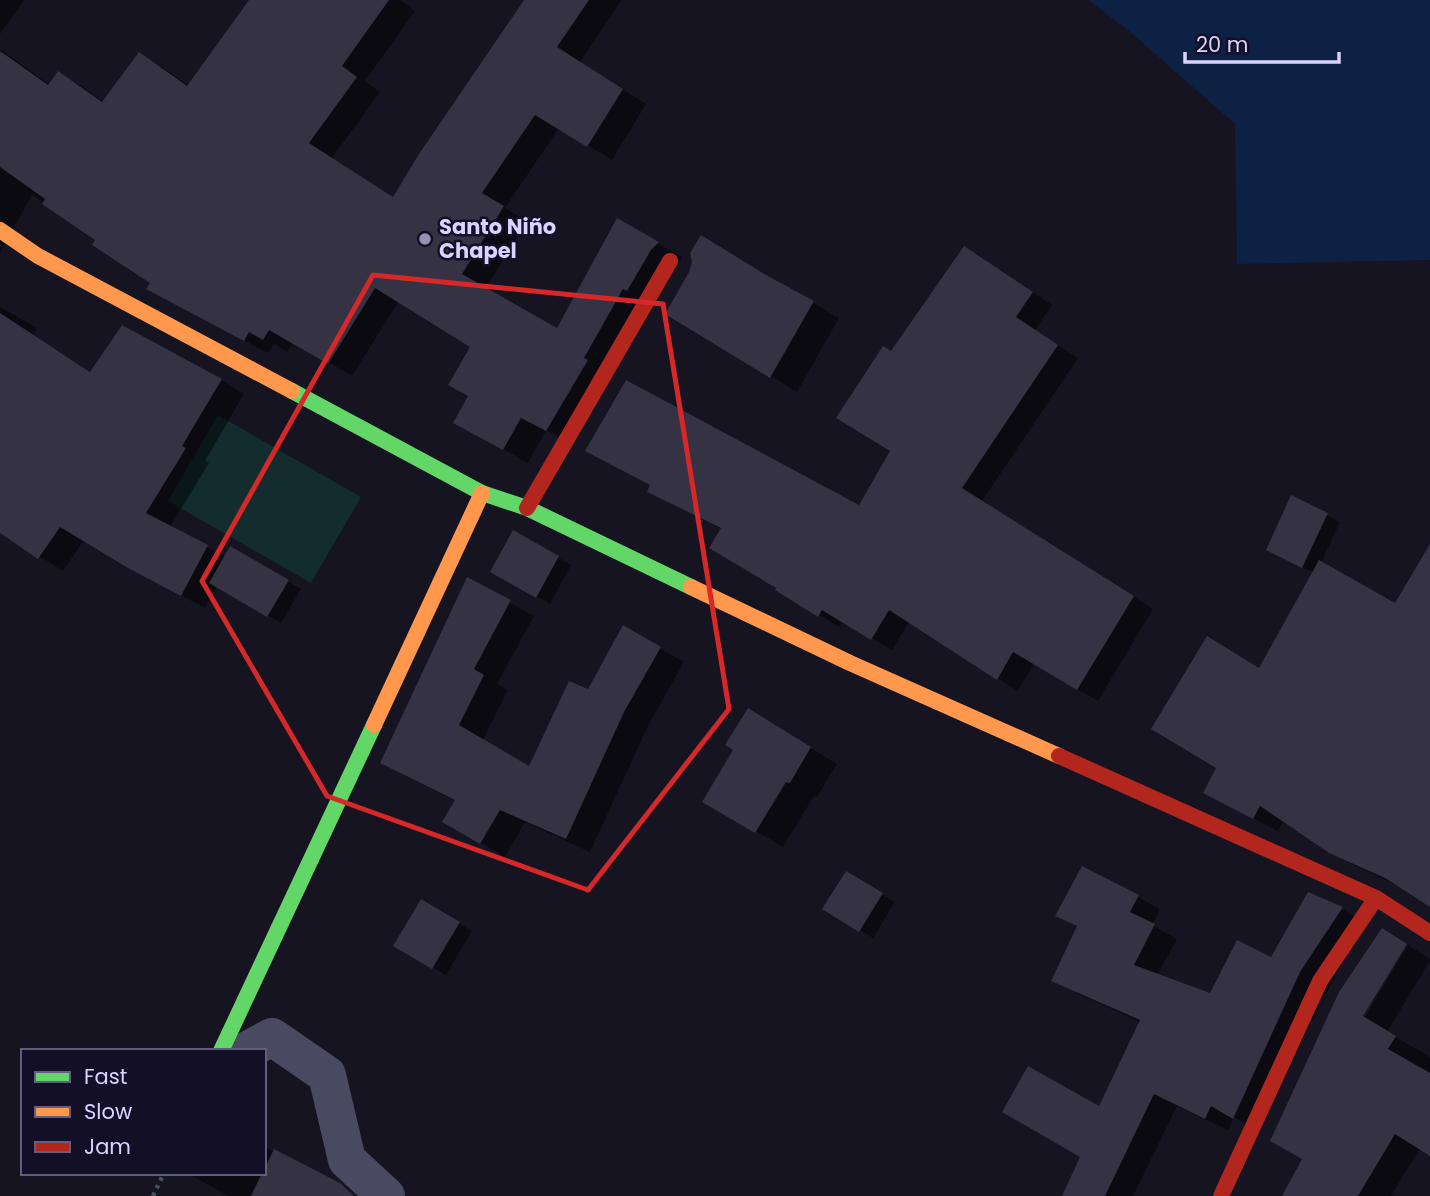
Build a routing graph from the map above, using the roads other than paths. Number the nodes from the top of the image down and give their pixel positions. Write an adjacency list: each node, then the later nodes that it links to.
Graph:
1 (0, 230): 3 (street)
2 (670, 261): 4 (street)
3 (482, 493): 4 (street); 7 (street)
4 (527, 508): 5 (street)
5 (1376, 898): 6 (street); 10 (street)
6 (1430, 933)
7 (222, 1049)
8 (250, 1049): 9 (street)
9 (386, 1196)
10 (1221, 1196)

